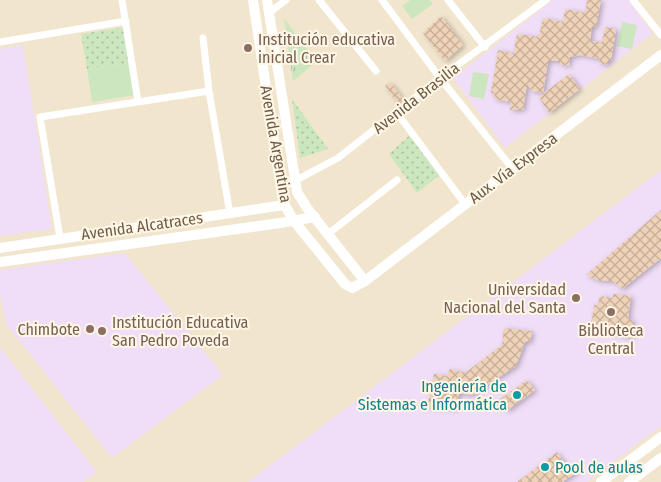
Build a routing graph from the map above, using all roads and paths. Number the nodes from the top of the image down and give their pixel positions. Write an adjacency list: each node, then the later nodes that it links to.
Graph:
1 (122, 0): 11 (street)
2 (253, 0): 25 (main road, Avenida Argentina)
3 (267, 0): 10 (main road, Avenida Argentina)
4 (286, 0): 10 (street)
5 (319, 0): 17 (street)
6 (382, 0): 18 (street)
7 (448, 0): 15 (street)
8 (546, 0): 15 (street, Avenida Brasilia)
9 (636, 1): 12 (street)
10 (269, 13): 24 (main road, Avenida Argentina)
11 (126, 21): 14 (street); 20 (street)
12 (661, 36)
13 (203, 38): 19 (street)
14 (0, 42)
15 (485, 47): 18 (street, Avenida Brasilia)
16 (661, 55): 22 (main road, Aux. Vía Expresa)
17 (376, 71)
18 (440, 78): 21 (street, Avenida Brasilia); 22 (street)
19 (209, 91): 20 (street); 28 (street)
20 (138, 102): 32 (street)
21 (397, 113): 24 (street, Avenida Brasilia); 26 (street)
22 (512, 168): 26 (main road, Aux. Vía Expresa)
23 (396, 180): 31 (street)
24 (297, 187): 25 (street, Avenida Brasilia); 29 (main road)
25 (281, 188): 27 (main road, Avenida Argentina)
26 (466, 204): 35 (main road, Aux. Vía Expresa)
27 (284, 206): 28 (main road, Avenida Alcatraces); 30 (main road, Avenida Argentina)
28 (230, 214): 32 (main road, Avenida Alcatraces)
29 (315, 216): 30 (main road); 31 (main road)
30 (294, 221): 34 (main road); 35 (main road, Avenida Argentina)
31 (328, 234): 35 (main road)
32 (60, 238): 33 (main road, Avenida Alcatraces)
33 (0, 248)
34 (0, 262)
35 (365, 281)
36 (661, 437): 38 (main road)
37 (659, 463): 39 (main road)
38 (601, 482)
39 (629, 482)

